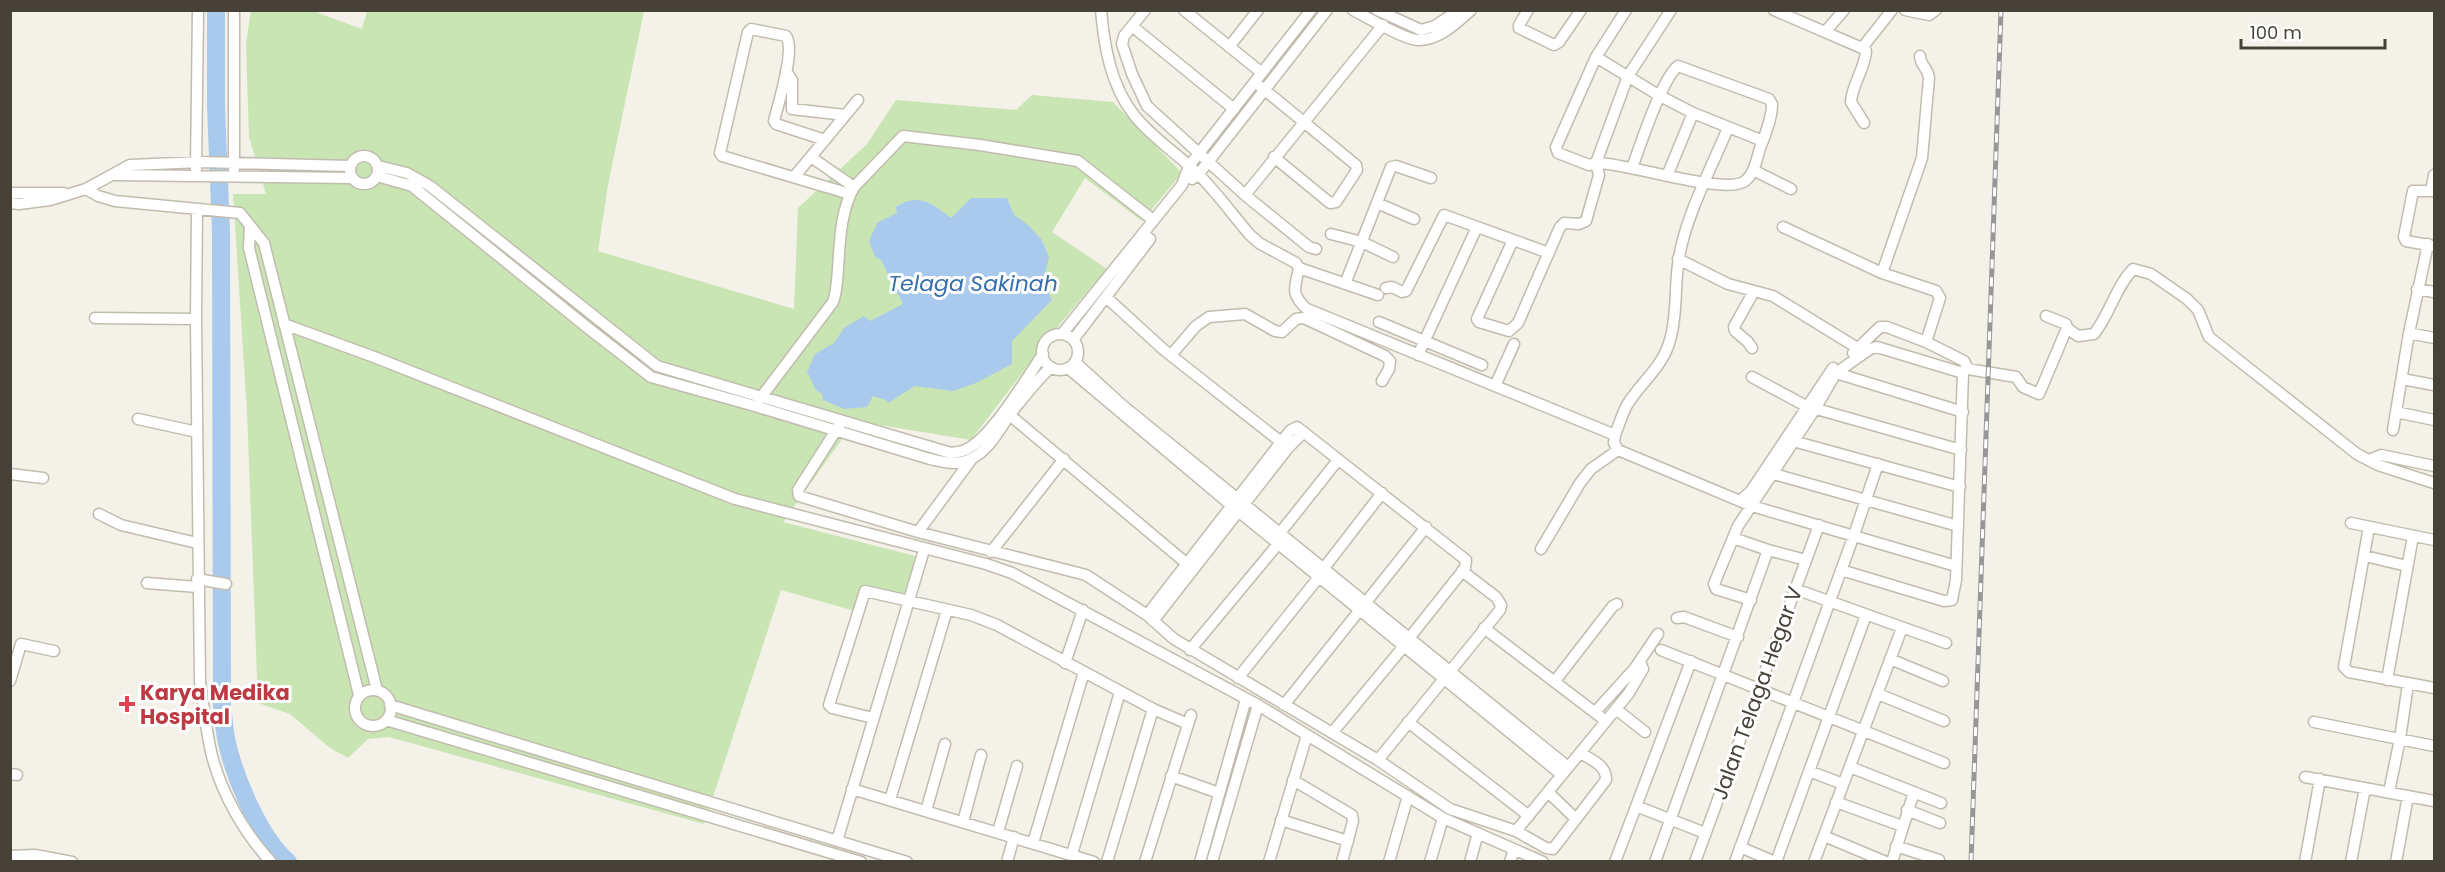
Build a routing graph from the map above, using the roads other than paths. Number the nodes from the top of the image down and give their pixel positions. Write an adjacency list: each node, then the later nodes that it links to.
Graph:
1 (198, 10): 49 (street)
2 (234, 10): 50 (street)
3 (1145, 10): 24 (street)
4 (1184, 10): 27 (street)
5 (1311, 10): 33 (street)
6 (1327, 10): 34 (street)
7 (1353, 10): 23 (street)
8 (1377, 10): 25 (street)
9 (1459, 10): 25 (street)
10 (1471, 10): 25 (street)
11 (1528, 10): 12 (street)
12 (1581, 10)
13 (1626, 10): 30 (street)
14 (1671, 10): 32 (street)
15 (1774, 10): 22 (street)
16 (1844, 10): 26 (street)
17 (1892, 10): 28 (street)
18 (1905, 10): 19 (street)
19 (1936, 10)
20 (1258, 11): 27 (street)
21 (1101, 14): 53 (street)
22 (1794, 14): 26 (street)
23 (1383, 25): 25 (street); 40 (street)
24 (1132, 26): 37 (street); 45 (street)
25 (1436, 31)
26 (1825, 33): 28 (street)
27 (1229, 47): 33 (street)
28 (1863, 48): 41 (street)
29 (1920, 56): 93 (street)
30 (1596, 57): 32 (street); 51 (street)
31 (786, 71): 39 (street); 43 (street); 63 (street)
32 (1628, 76): 35 (street); 51 (street)
33 (1258, 78): 34 (street); 37 (street)
34 (1264, 90): 40 (street); 48 (street)
35 (1660, 96): 38 (street); 44 (street); 54 (street)
36 (858, 100): 39 (street)
37 (1234, 109): 45 (street)
38 (1693, 113): 42 (street); 62 (street)
39 (845, 116): 43 (street)
40 (1303, 122): 47 (street); 47 (street)
41 (1864, 123)
42 (1728, 128): 44 (street); 66 (street)
43 (825, 140): 46 (street)
44 (1763, 141): 55 (street)
45 (1200, 153): 48 (street); 53 (street)
46 (811, 157): 63 (street); 70 (street)
47 (1274, 157): 74 (street)
48 (1208, 161): 59 (street); 74 (street)
49 (199, 162): 50 (street); 57 (street); 58 (street)
50 (231, 163): 52 (street); 61 (street)
51 (1596, 163): 54 (street); 89 (street)
52 (350, 166): 56 (street); 64 (street)
53 (1189, 166): 59 (street); 67 (street)
54 (1632, 168): 62 (street)
55 (1753, 170): 66 (street); 69 (street)
56 (378, 171): 64 (street); 119 (street); 122 (street)
57 (115, 175): 58 (street); 68 (street)
58 (199, 175): 61 (street)
59 (1198, 175): 67 (street); 92 (street)
60 (2434, 175): 71 (street)
61 (232, 176): 64 (street)
62 (1667, 176): 66 (street)
63 (794, 177): 70 (street)
64 (351, 178)
65 (1431, 178): 76 (street)
66 (1704, 182): 91 (street)
67 (1182, 184): 79 (street)
68 (86, 189): 73 (street); 77 (street)
69 (1791, 189)
70 (852, 191): 79 (street); 128 (street)
71 (2433, 191): 87 (street)
72 (10, 193): 73 (street)
73 (66, 194): 75 (street)
74 (1245, 195): 88 (street)
75 (10, 203)
76 (1377, 203): 78 (street); 86 (street)
77 (201, 209): 80 (street); 101 (street)
78 (1414, 219)
79 (1153, 220): 83 (street)
80 (250, 227): 103 (street); 226 (street)
81 (1477, 227): 85 (street); 94 (street); 109 (street)
82 (1783, 227): 93 (street)
83 (1143, 233): 98 (street); 106 (street)
84 (1331, 234): 86 (street)
85 (1513, 240): 89 (street); 89 (street)
86 (1362, 242): 90 (street); 94 (street)
87 (2431, 245): 95 (street)
88 (1316, 249)
89 (1550, 253)
90 (1394, 257)
91 (1678, 259): 96 (street); 139 (street)
92 (1299, 268): 94 (street); 116 (street)
93 (1882, 273): 110 (street)
94 (1345, 284)
95 (2417, 289): 97 (street); 105 (street)
96 (1754, 291): 112 (street); 113 (street)
97 (2434, 292)
98 (1106, 297): 108 (street); 115 (street)
99 (2046, 316): 104 (street)
100 (95, 318): 101 (street)
101 (196, 319): 137 (street)
102 (1379, 322): 109 (street)
103 (284, 324): 174 (street); 223 (street)
104 (2067, 328): 110 (street); 147 (street)
105 (2409, 333): 107 (street); 124 (street)
106 (1062, 334): 108 (street); 114 (street)
107 (2434, 338)
108 (1073, 340): 117 (street)
109 (1425, 340): 116 (street); 118 (street)
110 (1926, 342): 113 (street)
111 (1514, 344): 127 (street)
112 (1752, 348)
113 (1859, 349): 129 (street)
114 (1043, 354): 120 (street); 131 (street)
115 (1171, 355): 125 (street); 141 (street)
116 (1418, 355): 127 (street)
117 (1071, 365): 120 (street); 158 (street)
118 (1482, 365)
119 (657, 366): 122 (street); 128 (street)
120 (1050, 367): 131 (street)
121 (1836, 373): 129 (street); 132 (street); 132 (street)
122 (651, 377): 128 (street)
123 (1752, 377): 129 (street)
124 (2402, 379): 126 (street); 130 (street)
125 (1382, 381)
126 (2434, 385)
127 (1495, 386): 139 (street)
128 (758, 401): 135 (street)
129 (1810, 408): 140 (street); 143 (street); 156 (street)
130 (2396, 411): 134 (street); 136 (street)
131 (1007, 412): 144 (street); 145 (street)
132 (1963, 412): 143 (street)
133 (138, 419): 137 (street)
134 (2434, 420)
135 (839, 425): 144 (street); 166 (street)
136 (2393, 430)
137 (196, 432): 172 (street)
138 (1304, 432): 141 (street); 146 (street); 158 (street)
139 (1615, 435): 142 (street)
140 (1793, 441): 148 (street); 151 (street)
141 (1281, 442): 158 (street)
142 (1618, 450): 156 (street); 173 (street)
143 (1961, 450): 154 (street)
144 (969, 455): 166 (street)
145 (1064, 459): 176 (street); 179 (street)
146 (1338, 459): 155 (street); 169 (street)
147 (2369, 460): 149 (street); 153 (street)
148 (1878, 464): 154 (street); 157 (street)
149 (2434, 466)
150 (10, 474): 152 (street)
151 (1774, 474): 157 (street); 159 (street)
152 (43, 478)
153 (2434, 483)
154 (1960, 487): 163 (street)
155 (1382, 493): 164 (street); 184 (street)
156 (1742, 500): 159 (street)
157 (1866, 501): 163 (street); 167 (street)
158 (1237, 504): 169 (street); 179 (street); 197 (street)
159 (1752, 506): 162 (street); 170 (street)
160 (99, 514): 172 (street)
161 (2351, 523): 165 (street)
162 (1819, 525): 167 (street); 178 (street, Jalan Telaga Hegar V)
163 (1958, 526): 180 (street)
164 (1426, 527): 183 (street); 193 (street)
165 (2369, 527): 168 (street); 177 (street)
166 (918, 532): 176 (street)
167 (1854, 536): 180 (street); 182 (street)
168 (2413, 536): 171 (street); 181 (street)
169 (1279, 538): 184 (street); 205 (street)
170 (1732, 538): 175 (street); 190 (street)
171 (2434, 540)
172 (197, 543): 186 (street)
173 (1542, 549)
174 (924, 550): 189 (street); 195 (street)
175 (1768, 550): 178 (street); 190 (street)
176 (991, 552): 197 (street)
177 (2365, 556): 181 (street); 216 (street)
178 (1806, 560): 188 (street, Jalan Telaga Hegar V)
179 (1186, 563): 197 (street)
180 (1956, 566): 182 (street)
181 (2407, 566): 216 (street)
182 (1841, 570): 191 (street)
183 (1462, 571): 199 (street); 203 (street)
184 (1321, 572): 193 (street); 215 (street)
185 (147, 583): 186 (street)
186 (197, 583): 187 (street); 301 (street)
187 (221, 583)
188 (1795, 589): 191 (street); 221 (street, Jalan Telaga Hegar V)
189 (909, 600): 194 (street); 236 (street); 236 (street)
190 (1751, 600): 202 (street)
191 (1830, 602): 196 (street); 228 (street)
192 (1617, 604): 218 (street)
193 (1363, 606): 203 (street); 231 (street)
194 (947, 610): 211 (street); 270 (street)
195 (1083, 610): 211 (street); 227 (street)
196 (1866, 615): 200 (street); 235 (street)
197 (1150, 618): 205 (street)
198 (1677, 618): 202 (street)
199 (1484, 628): 213 (street); 218 (street)
200 (1902, 628): 204 (street); 208 (street)
201 (1658, 634): 210 (street)
202 (1738, 637): 214 (street)
203 (1407, 641): 213 (street); 244 (street)
204 (1946, 644)
205 (1190, 650): 215 (street)
206 (1661, 650): 209 (street)
207 (54, 651): 217 (street)
208 (1890, 659): 219 (street); 225 (street)
209 (1691, 661): 214 (street); 274 (street)
210 (1640, 662): 233 (street); 234 (street)
211 (1065, 663): 212 (street)
212 (1084, 672): 224 (street); 293 (street)
213 (1448, 674): 240 (street); 255 (street)
214 (1724, 675): 221 (street); 280 (street)
215 (1238, 678): 231 (street)
216 (2387, 680): 220 (street)
217 (10, 681)
218 (1555, 681): 234 (street)
219 (1942, 681)
220 (2408, 684): 222 (street); 246 (street)
221 (1759, 688): 228 (street); 288 (street, Jalan Telaga Hegar V)
222 (2434, 688)
223 (377, 690): 226 (street); 229 (street)
224 (1120, 692): 232 (street); 297 (street)
225 (1878, 694): 239 (street); 242 (street)
226 (359, 695): 237 (street)
227 (1246, 699): 230 (street); 267 (street)
228 (1793, 701): 235 (street); 295 (street)
229 (390, 705): 237 (street); 291 (street)
230 (1258, 705): 245 (street); 309 (street)
231 (1284, 705): 244 (street)
232 (1153, 709): 257 (street); 306 (street)
233 (1616, 709): 238 (street); 243 (street)
234 (1596, 711): 238 (street)
235 (1829, 716): 242 (street); 256 (street)
236 (873, 718): 263 (street)
237 (386, 720): 302 (street)
238 (1606, 721): 249 (street)
239 (1944, 721)
240 (1408, 722): 251 (street); 277 (street)
241 (2314, 722): 246 (street)
242 (1864, 731): 252 (street); 254 (street)
243 (1645, 732)
244 (1332, 733): 251 (street)
245 (1307, 735): 260 (street); 268 (street)
246 (2400, 739): 248 (street); 266 (street)
247 (945, 744): 276 (street)
248 (2434, 746)
249 (1580, 753): 255 (street); 279 (street)
250 (981, 755): 282 (street)
251 (1378, 760): 285 (street)
252 (1944, 763)
253 (1017, 766): 286 (street)
254 (1850, 767): 261 (street); 265 (street)
255 (1565, 771): 264 (street)
256 (1809, 771): 261 (street); 321 (street)
257 (1171, 776): 267 (street); 307 (street)
258 (2305, 777): 259 (street)
259 (2320, 779): 262 (street); 325 (street)
260 (1293, 780): 281 (street); 292 (street)
261 (1843, 784): 272 (street)
262 (2365, 788): 266 (street); 326 (street)
263 (852, 789): 270 (street); 291 (street)
264 (1548, 792): 277 (street); 279 (street)
265 (1914, 792): 273 (street); 275 (street)
266 (2389, 792): 269 (street)
267 (1219, 793): 308 (street)
268 (1408, 796): 278 (street); 312 (street)
269 (2408, 796): 271 (street); 327 (street)
270 (890, 800): 276 (street)
271 (2434, 801)
272 (1836, 802): 284 (street); 289 (street)
273 (1941, 803)
274 (1636, 806): 280 (street); 317 (street)
275 (1907, 810): 283 (street); 284 (street)
276 (927, 811): 282 (street)
277 (1529, 816): 285 (street)
278 (1443, 818): 287 (street); 313 (street)
279 (1576, 819): 285 (street)
280 (1671, 819): 288 (street); 318 (street)
281 (1281, 820): 292 (street); 310 (street)
282 (963, 822): 286 (street)
283 (1940, 823)
284 (1902, 826): 294 (street)
285 (1516, 831)
286 (998, 832): 290 (street)
287 (1478, 833): 296 (street); 314 (street)
288 (1706, 833): 319 (street, Jalan Telaga Hegar V)
289 (1824, 836): 322 (street); 323 (street)
290 (1014, 837): 293 (street); 304 (street)
291 (837, 840): 303 (street)
292 (1348, 841): 311 (street)
293 (1033, 843): 297 (street)
294 (1896, 846): 299 (street); 324 (street)
295 (1740, 847): 320 (street); 321 (street)
296 (1514, 849): 315 (street); 316 (street)
297 (1071, 854): 305 (street)
298 (10, 856): 300 (street)
299 (1939, 860)
300 (72, 861)
301 (271, 861)
302 (861, 861)
303 (903, 861)
304 (1006, 861)
305 (1094, 861)
306 (1107, 861)
307 (1145, 861)
308 (1200, 861)
309 (1212, 861)
310 (1269, 861)
311 (1342, 861)
312 (1389, 861)
313 (1430, 861)
314 (1470, 861)
315 (1510, 861)
316 (1543, 861)
317 (1615, 861)
318 (1655, 861)
319 (1695, 861)
320 (1735, 861)
321 (1776, 861)
322 (1814, 861)
323 (1886, 861)
324 (1892, 861)
325 (2305, 861)
326 (2351, 861)
327 (2396, 861)

